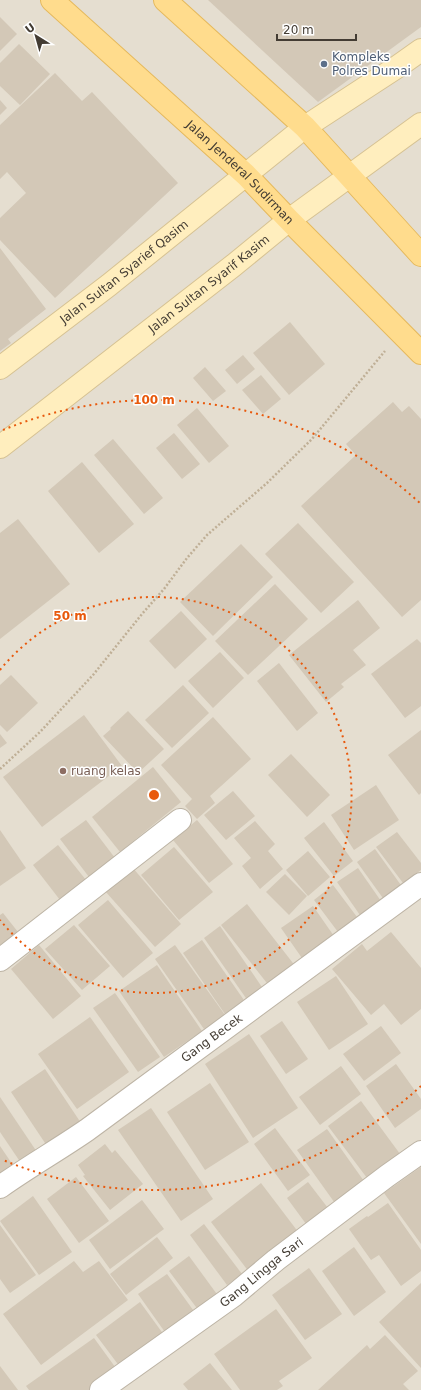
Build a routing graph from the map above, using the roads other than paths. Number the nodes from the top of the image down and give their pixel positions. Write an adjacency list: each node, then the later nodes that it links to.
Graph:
1 (52, 0): 6 (main road, Jalan Jenderal Sudirman)
2 (164, 0): 5 (main road)
3 (421, 50): 5 (street)
4 (421, 124): 7 (street, Jalan Sultan Syarif Kasim)
5 (305, 127): 6 (street); 7 (main road)
6 (246, 174): 8 (main road, Jalan Jenderal Sudirman); 11 (street, Jalan Sultan Syarief Qasim)
7 (350, 176): 8 (street, Jalan Sultan Syarif Kasim); 9 (main road)
8 (289, 220): 10 (main road, Jalan Jenderal Sudirman); 12 (street, Jalan Sultan Syarif Kasim)
9 (421, 255)
10 (421, 353)
11 (0, 368)
12 (0, 447)
13 (180, 820): 15 (street)
14 (421, 884): 17 (street, Gang Becek)
15 (0, 960)
16 (421, 1152): 18 (street, Gang Lingga Sari)
17 (0, 1187)
18 (101, 1390)

